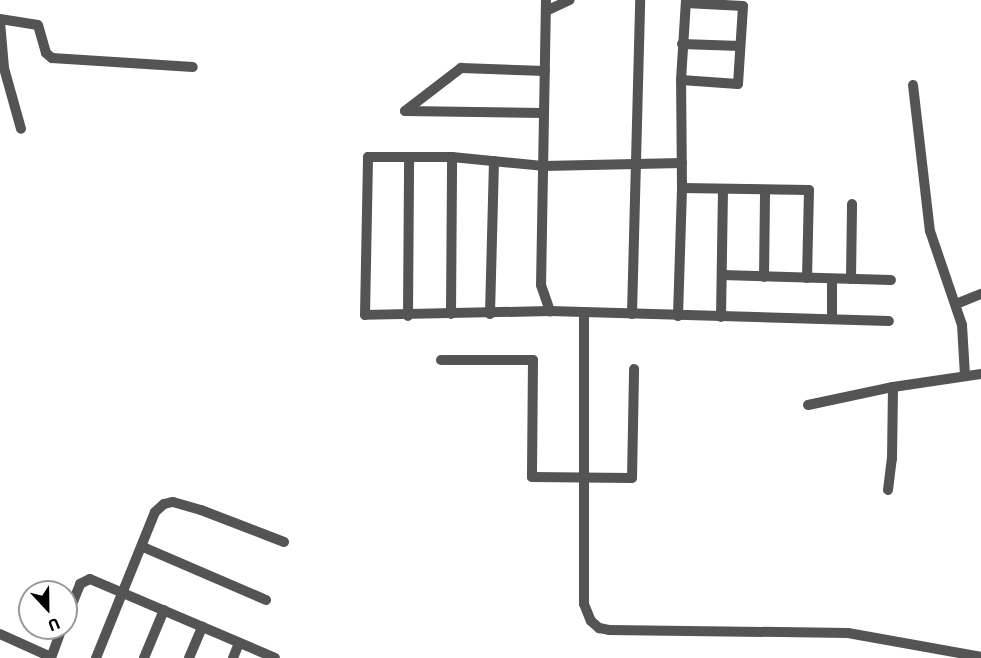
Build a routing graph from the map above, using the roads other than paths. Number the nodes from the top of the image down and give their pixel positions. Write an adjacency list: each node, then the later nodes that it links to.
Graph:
1 (570, 0): 4 (street)
2 (640, 0): 18 (street)
3 (686, 1): 6 (street); 7 (street)
4 (546, 5): 9 (street)
5 (0, 21): 8 (street); 13 (street)
6 (682, 44): 7 (street); 10 (street)
7 (740, 46): 10 (street)
8 (193, 67)
9 (545, 71): 12 (street); 12 (street)
10 (681, 80): 17 (street)
11 (913, 85): 31 (street)
12 (544, 113): 19 (street)
13 (21, 129)
14 (452, 157): 15 (street); 16 (street); 34 (street)
15 (409, 158): 37 (street); 37 (street)
16 (494, 161): 19 (street); 35 (street)
17 (682, 163): 18 (street); 20 (street)
18 (637, 164): 19 (street); 36 (street)
19 (543, 166): 32 (street)
20 (682, 188): 21 (street); 38 (street)
21 (723, 190): 22 (street); 24 (street)
22 (765, 191): 25 (street); 26 (street)
23 (852, 204): 28 (street)
24 (722, 275): 25 (street); 39 (street)
25 (764, 277): 26 (street)
26 (807, 278): 27 (street)
27 (832, 279): 28 (street); 40 (street)
28 (851, 279): 29 (street)
29 (891, 280)
30 (981, 294): 31 (street)
31 (956, 304): 45 (street)
32 (550, 311): 33 (street); 35 (street)
33 (584, 313): 36 (street); 48 (street)
34 (451, 314): 35 (street); 37 (street)
35 (490, 314)
36 (632, 315): 38 (street)
37 (408, 316)
38 (678, 316): 39 (street)
39 (721, 317): 40 (street)
40 (832, 319): 41 (street)
41 (889, 321)
42 (441, 360): 48 (street)
43 (634, 369): 48 (street)
44 (981, 374): 45 (street)
45 (965, 376): 46 (street)
46 (893, 387): 47 (street); 49 (street)
47 (808, 405)
48 (583, 477): 61 (street)
49 (888, 490)
50 (284, 542): 51 (street)
51 (143, 547): 53 (street); 54 (street)
52 (78, 590): 53 (street)
53 (123, 594): 55 (street); 62 (street)
54 (266, 600)
55 (164, 610): 56 (street); 63 (street)
56 (202, 627): 59 (street); 64 (street)
57 (0, 634): 60 (street)
58 (57, 640): 60 (street)
59 (238, 643): 65 (street); 66 (street)
60 (51, 657)
61 (981, 657)
62 (96, 658)
63 (144, 658)
64 (189, 658)
65 (233, 658)
66 (275, 658)

